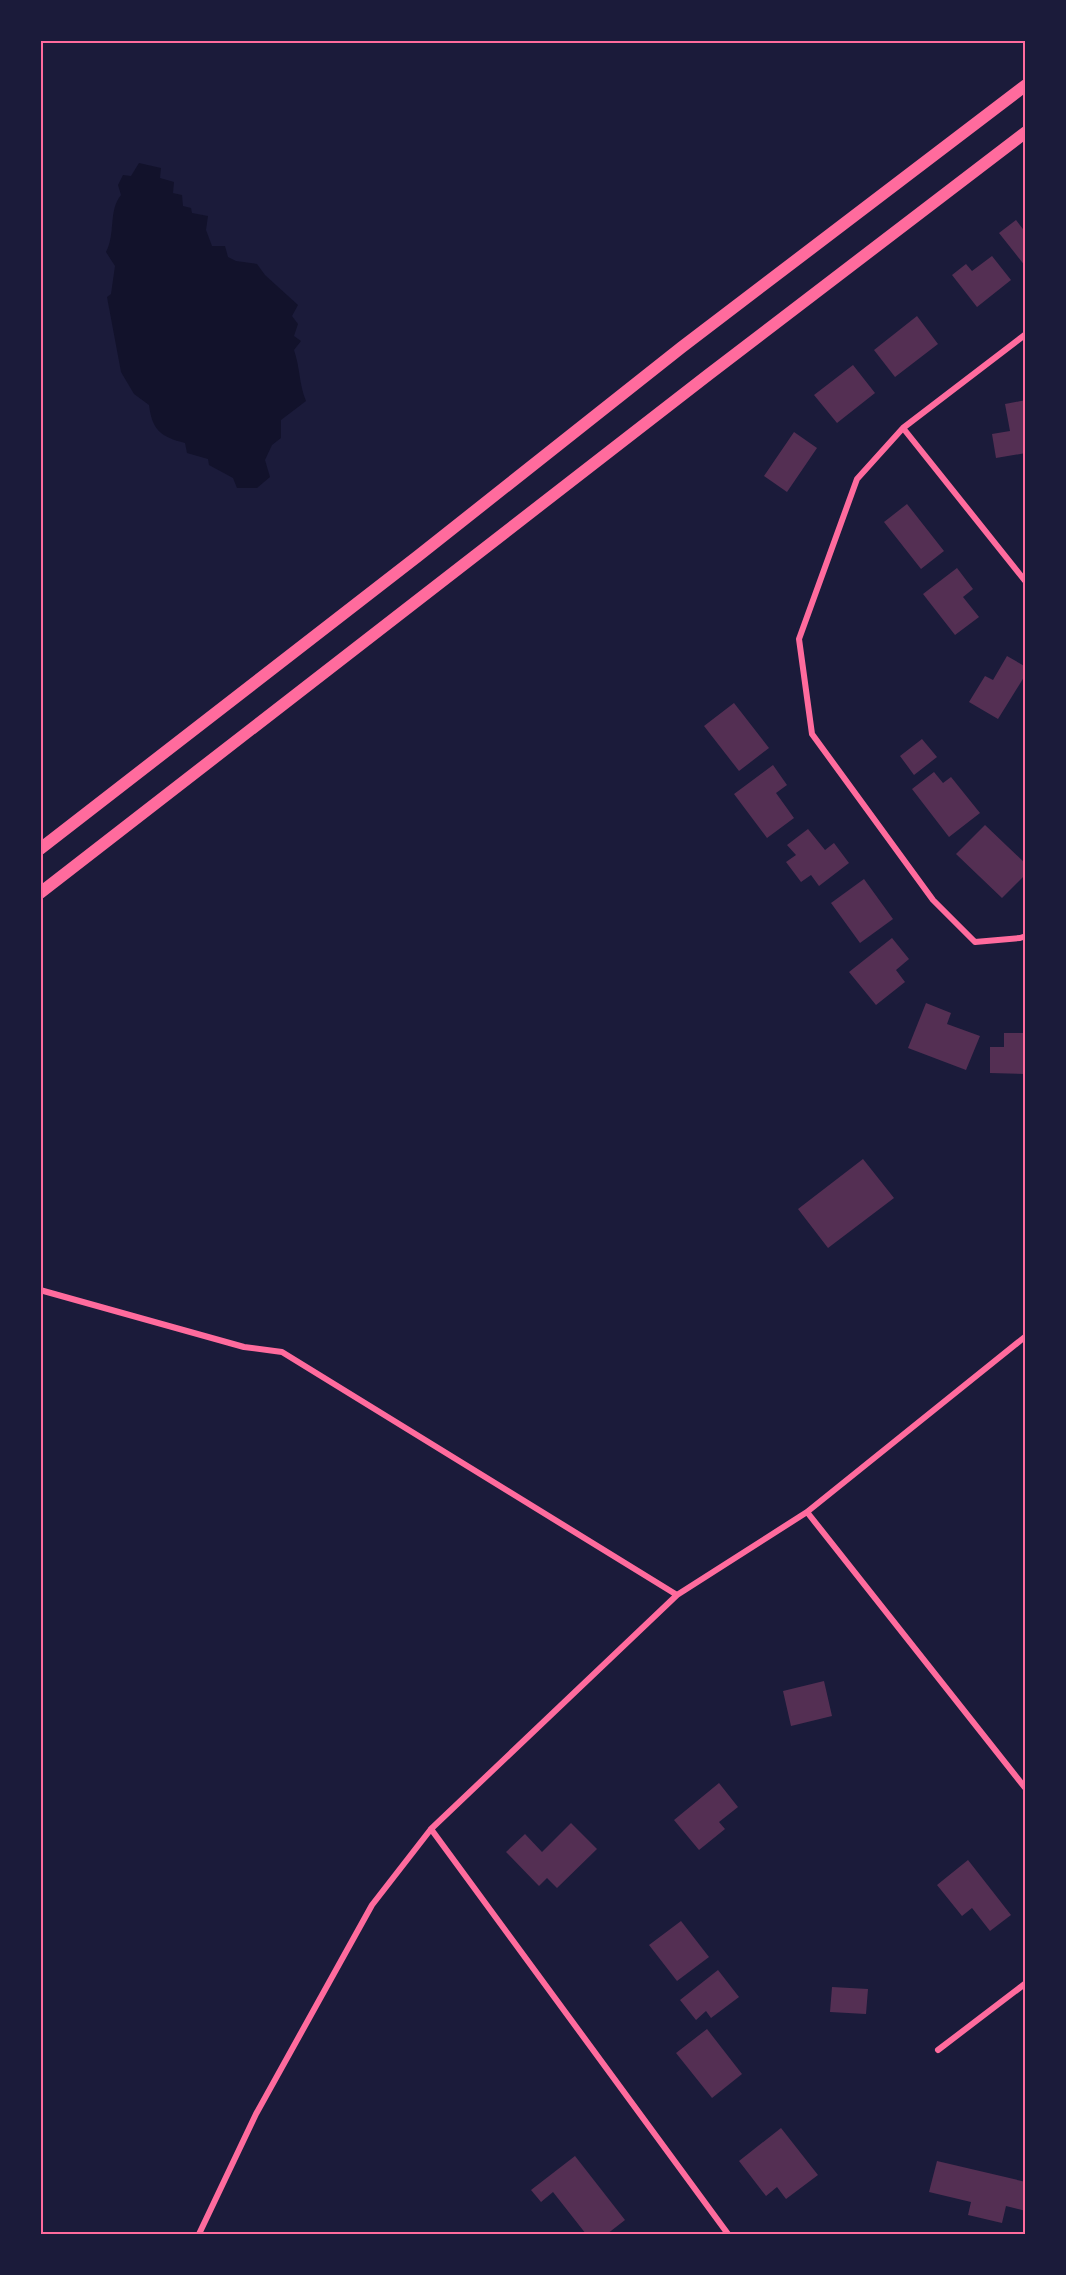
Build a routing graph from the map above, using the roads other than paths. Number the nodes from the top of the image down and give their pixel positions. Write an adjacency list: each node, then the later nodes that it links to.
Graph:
1 (1026, 85): 6 (main road)
2 (1026, 132): 7 (main road)
3 (1026, 334): 4 (street)
4 (903, 428): 5 (street); 8 (street)
5 (1026, 582)
6 (40, 849)
7 (40, 893)
8 (1026, 936)
9 (40, 1290): 12 (street)
10 (1026, 1336): 11 (street)
11 (807, 1512): 12 (street); 13 (street)
12 (677, 1595): 14 (street)
13 (1026, 1789)
14 (430, 1829): 17 (street); 18 (street)
15 (1026, 1983): 16 (street)
16 (938, 2050)
17 (199, 2235)
18 (728, 2235)

